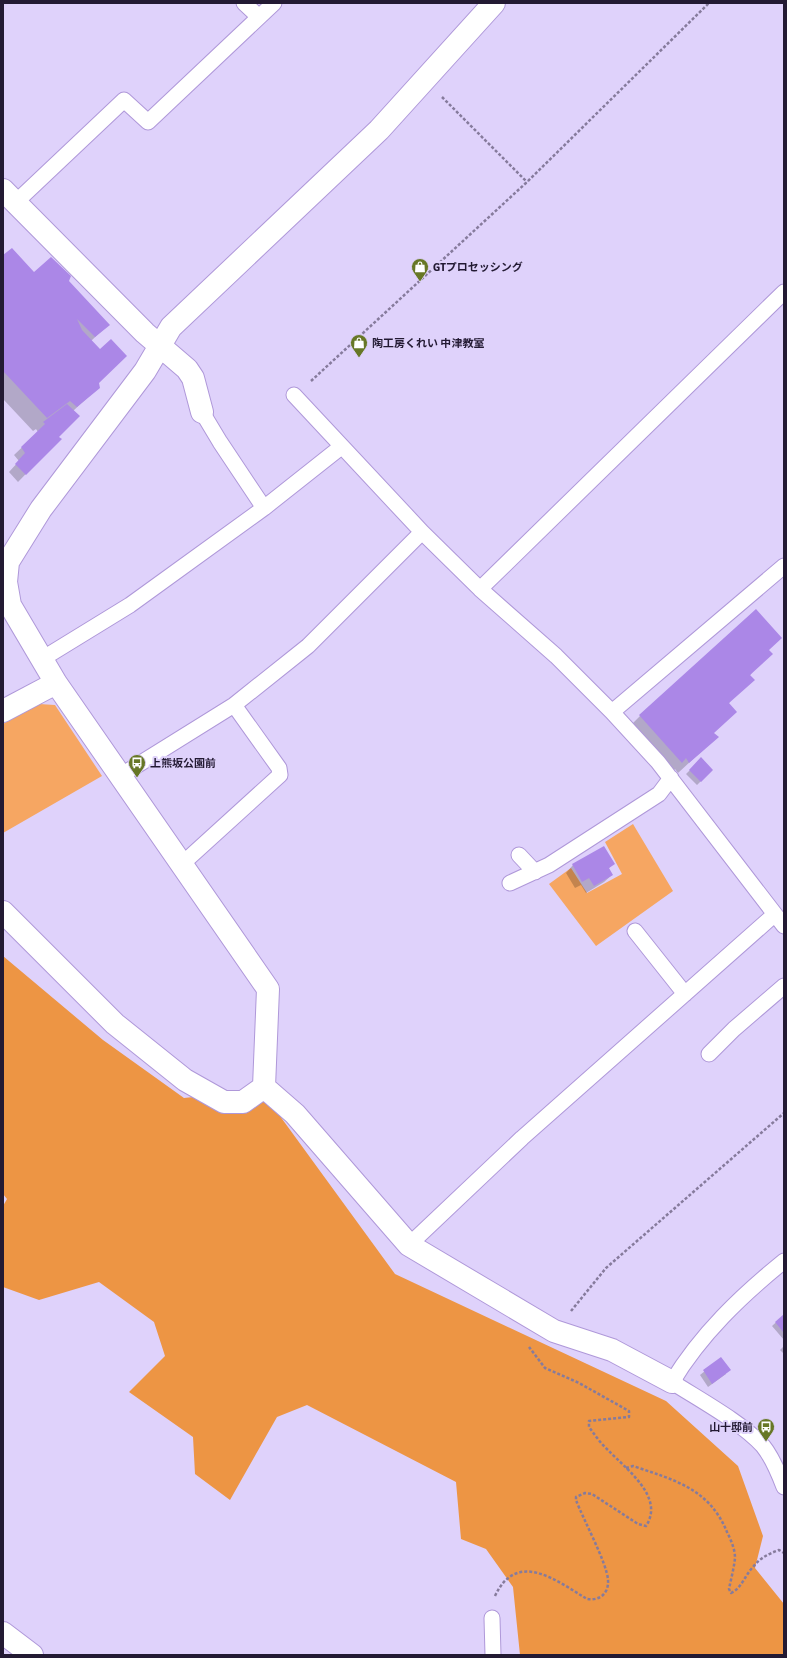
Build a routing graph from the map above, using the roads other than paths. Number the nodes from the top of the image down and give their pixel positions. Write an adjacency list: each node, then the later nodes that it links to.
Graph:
1 (244, 3): 4 (lane)
2 (274, 3): 4 (lane)
3 (494, 3): 7 (street)
4 (259, 17): 5 (lane)
5 (9, 196): 7 (street)
6 (784, 292): 15 (lane)
7 (161, 345): 9 (street); 13 (street)
8 (294, 395): 10 (lane)
9 (202, 412): 11 (lane)
10 (340, 447): 11 (lane); 12 (lane)
11 (264, 508): 16 (lane)
12 (422, 532): 15 (lane); 18 (lane)
13 (10, 551): 16 (street)
14 (784, 566): 20 (lane)
15 (480, 589): 20 (lane)
16 (42, 659): 17 (street)
17 (56, 683): 19 (street); 21 (street)
18 (234, 705): 21 (lane); 24 (lane)
19 (3, 711)
20 (612, 712): 22 (lane)
21 (120, 776): 24 (street)
22 (671, 778): 25 (lane); 28 (lane)
23 (519, 855): 25 (lane)
24 (181, 865): 34 (street)
25 (535, 872): 26 (lane)
26 (510, 883)
27 (3, 912): 34 (street)
28 (774, 915): 29 (lane); 32 (lane)
29 (784, 926)
30 (635, 932): 32 (lane)
31 (784, 986): 33 (lane)
32 (685, 994): 35 (lane)
33 (709, 1054)
34 (264, 1087): 35 (street)
35 (409, 1245): 37 (street)
36 (784, 1261): 37 (lane)
37 (672, 1382): 38 (lane)
38 (784, 1487)
39 (492, 1618): 42 (lane)
40 (3, 1633): 41 (street)
41 (32, 1655)
42 (493, 1655)

